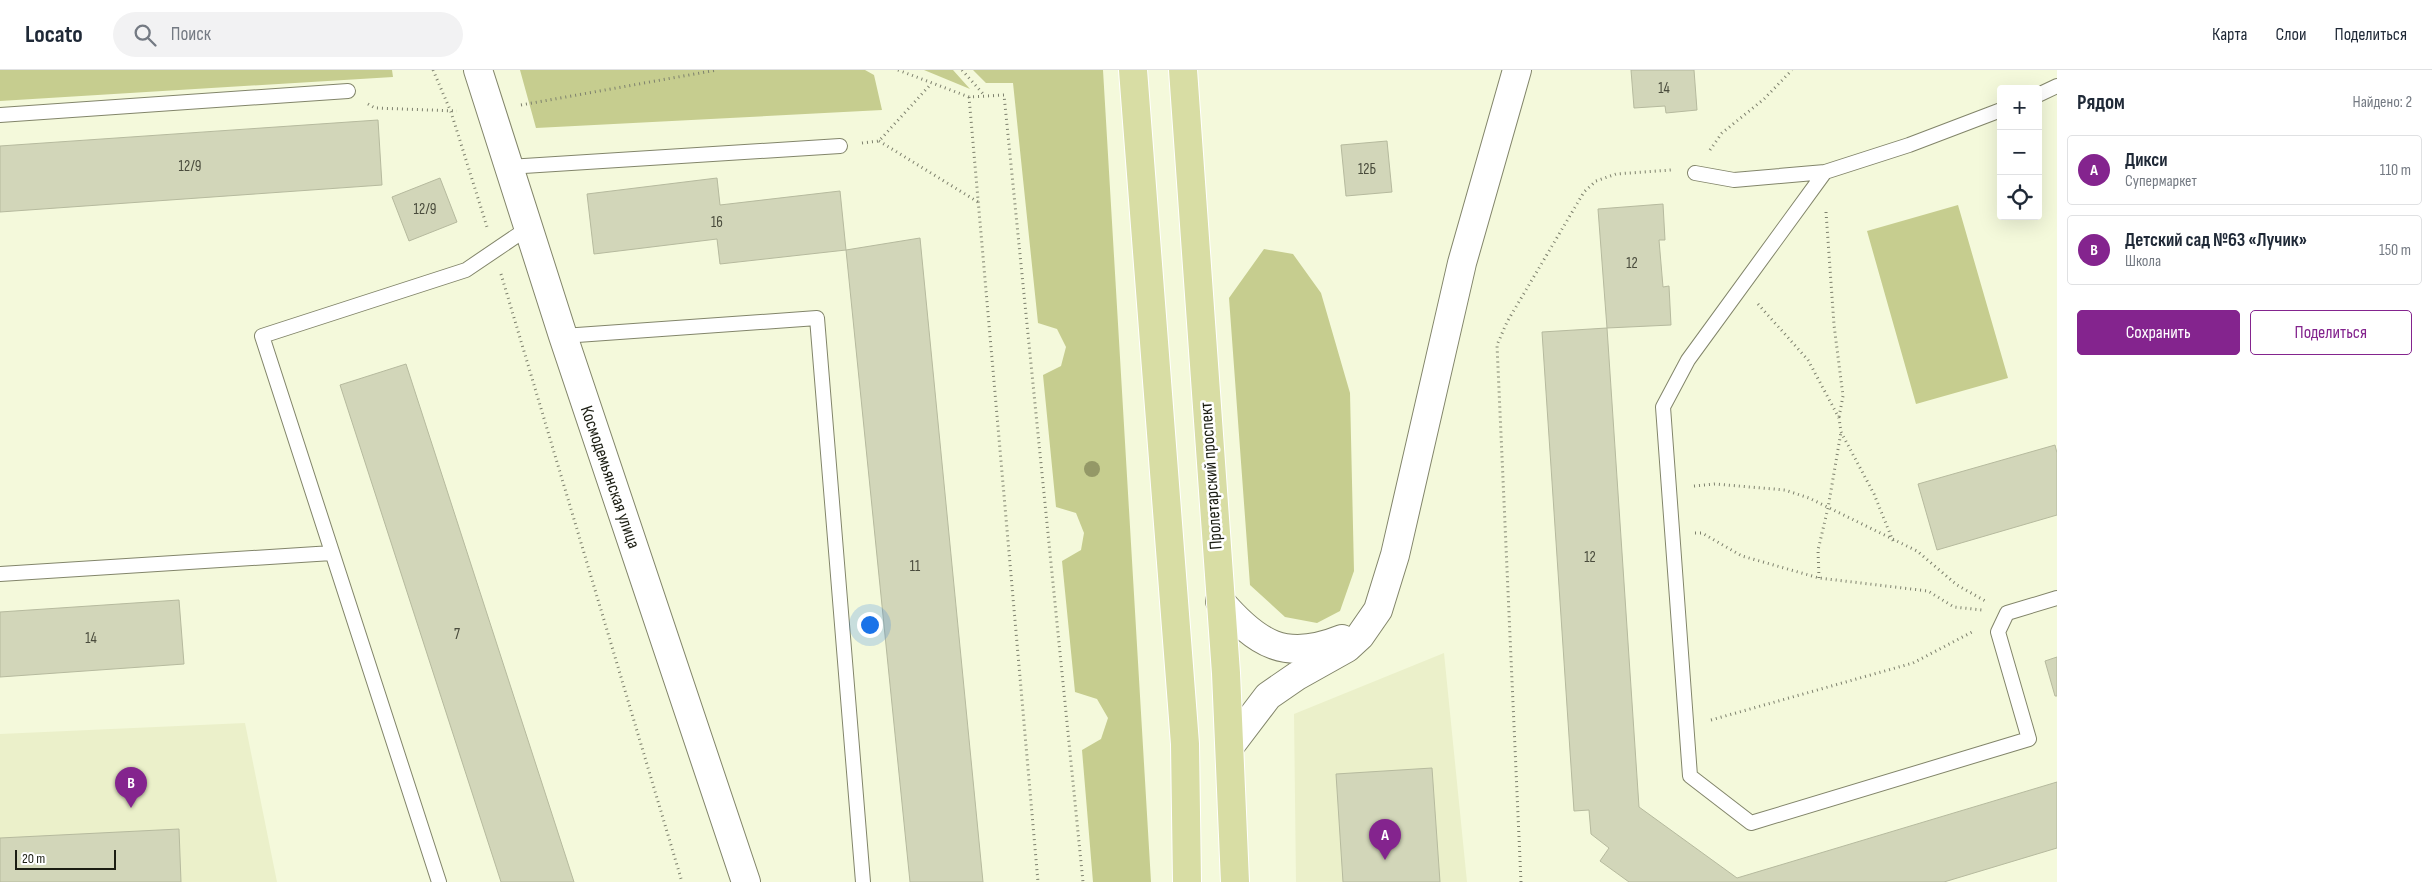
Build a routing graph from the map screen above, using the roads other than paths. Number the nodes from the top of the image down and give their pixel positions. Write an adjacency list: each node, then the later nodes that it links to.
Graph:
1 (478, 70): 11 (street, Космодемьянская улица)
2 (1183, 70): 19 (main road, Пролетарский проспект)
3 (1517, 70): 20 (street)
4 (1133, 78): 25 (main road)
5 (2057, 86): 7 (lane)
6 (348, 91): 9 (lane)
7 (2042, 92)
8 (1997, 112): 12 (lane)
9 (0, 115)
10 (840, 146): 11 (lane)
11 (508, 166): 14 (street, Космодемьянская улица)
12 (1824, 172): 13 (lane); 18 (lane)
13 (1694, 173)
14 (528, 228): 15 (street, Космодемьянская улица); 16 (lane)
15 (563, 336): 23 (street, Космодемьянская улица); 24 (lane)
16 (332, 553): 17 (lane); 22 (lane)
17 (0, 574)
18 (2057, 598)
19 (1220, 601): 20 (street); 21 (main road, Пролетарский проспект)
20 (1378, 610): 21 (street)
21 (1230, 746): 26 (main road, Пролетарский проспект)
22 (439, 882)
23 (746, 882)
24 (863, 882)
25 (1187, 882)
26 (1235, 882)

